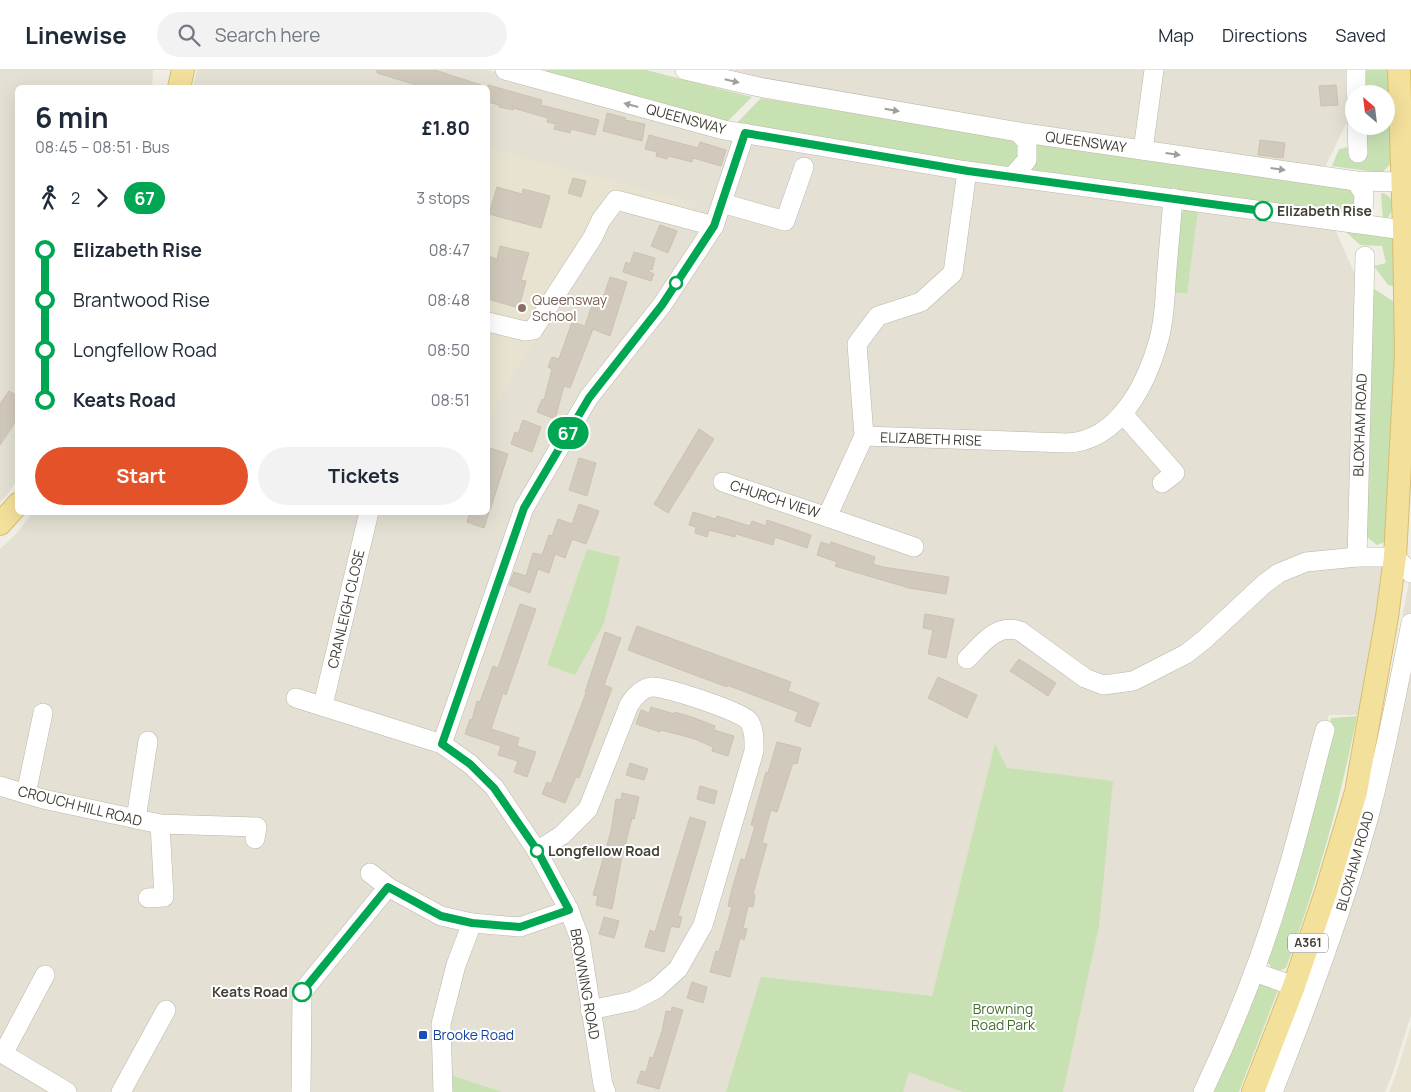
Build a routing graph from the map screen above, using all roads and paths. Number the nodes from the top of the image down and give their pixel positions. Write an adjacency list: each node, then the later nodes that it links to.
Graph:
1 (183, 70): 8 (main road)
2 (505, 70): 7 (street, QUEENSWAY)
3 (684, 70): 10 (street, QUEENSWAY, one-way to 10)
4 (1154, 70): 12 (street)
5 (1356, 70): 9 (street)
6 (1398, 70): 17 (main road, BLOXHAM ROAD / A361)
7 (545, 76): 11 (street, QUEENSWAY, one-way to 7)
8 (180, 85)
9 (1356, 85)
10 (1018, 132): 12 (street, QUEENSWAY); 15 (street)
11 (745, 133): 14 (street, QUEENSWAY); 19 (street)
12 (1143, 150): 16 (street, QUEENSWAY, one-way to 16)
13 (804, 167): 19 (street)
14 (968, 171): 15 (street, QUEENSWAY); 27 (street, CHURCH VIEW)
15 (1013, 176): 18 (street, QUEENSWAY)
16 (1356, 180): 17 (street, QUEENSWAY); 20 (street)
17 (1402, 182): 22 (main road, BLOXHAM ROAD / A361)
18 (1173, 198): 20 (street, QUEENSWAY); 26 (street, ELIZABETH RISE)
19 (722, 203): 21 (street)
20 (1353, 223): 22 (street, QUEENSWAY)
21 (714, 226): 24 (street); 47 (street)
22 (1404, 230): 25 (main road, BLOXHAM ROAD / A361)
23 (1365, 256): 37 (street, BLOXHAM ROAD)
24 (490, 323)
25 (1408, 354): 28 (main road, BLOXHAM ROAD / A361)
26 (1123, 414): 27 (street, ELIZABETH RISE); 30 (street)
27 (864, 436): 34 (street, CHURCH VIEW)
28 (1406, 458): 31 (main road, BLOXHAM ROAD / A361)
29 (723, 482): 34 (street, CHURCH VIEW)
30 (1162, 483)
31 (1405, 499): 38 (main road, BLOXHAM ROAD / A361)
32 (15, 507): 35 (main road)
33 (368, 515): 43 (street, CRANLEIGH CLOSE)
34 (826, 516): 36 (street, CHURCH VIEW)
35 (0, 524)
36 (914, 547)
37 (1357, 557): 38 (street); 41 (street)
38 (1395, 557): 39 (street); 61 (main road, BLOXHAM ROAD / A361)
39 (1411, 573)
40 (1411, 622): 72 (street, BLOXHAM ROAD)
41 (967, 659)
42 (296, 698): 43 (street, BROWNING ROAD)
43 (324, 705): 47 (street, BROWNING ROAD)
44 (43, 713): 49 (street)
45 (1325, 730): 59 (street)
46 (148, 741): 50 (street)
47 (442, 744): 53 (street, BROWNING ROAD)
48 (0, 786): 49 (street, CROUCH HILL ROAD)
49 (26, 794): 50 (street, CROUCH HILL ROAD)
50 (136, 819): 51 (street, CROUCH HILL ROAD)
51 (160, 824): 52 (street, CROUCH HILL ROAD); 56 (street, CROUCH HILL ROAD)
52 (256, 839)
53 (537, 850): 57 (street, BROWNING ROAD); 63 (street)
54 (370, 873): 55 (street)
55 (388, 887): 58 (street); 67 (street)
56 (148, 898)
57 (569, 910): 58 (street); 63 (street, BROWNING ROAD)
58 (472, 923): 68 (street)
59 (1254, 972): 61 (street); 70 (street)
60 (45, 975): 64 (street)
61 (1294, 986): 71 (main road, BLOXHAM ROAD / A361)
62 (166, 1010): 66 (street)
63 (590, 1010): 69 (street, BROWNING ROAD)
64 (2, 1053): 65 (street)
65 (67, 1092)
66 (121, 1092)
67 (301, 1092)
68 (443, 1092)
69 (606, 1092)
70 (1203, 1092)
71 (1253, 1092)
72 (1273, 1092)

